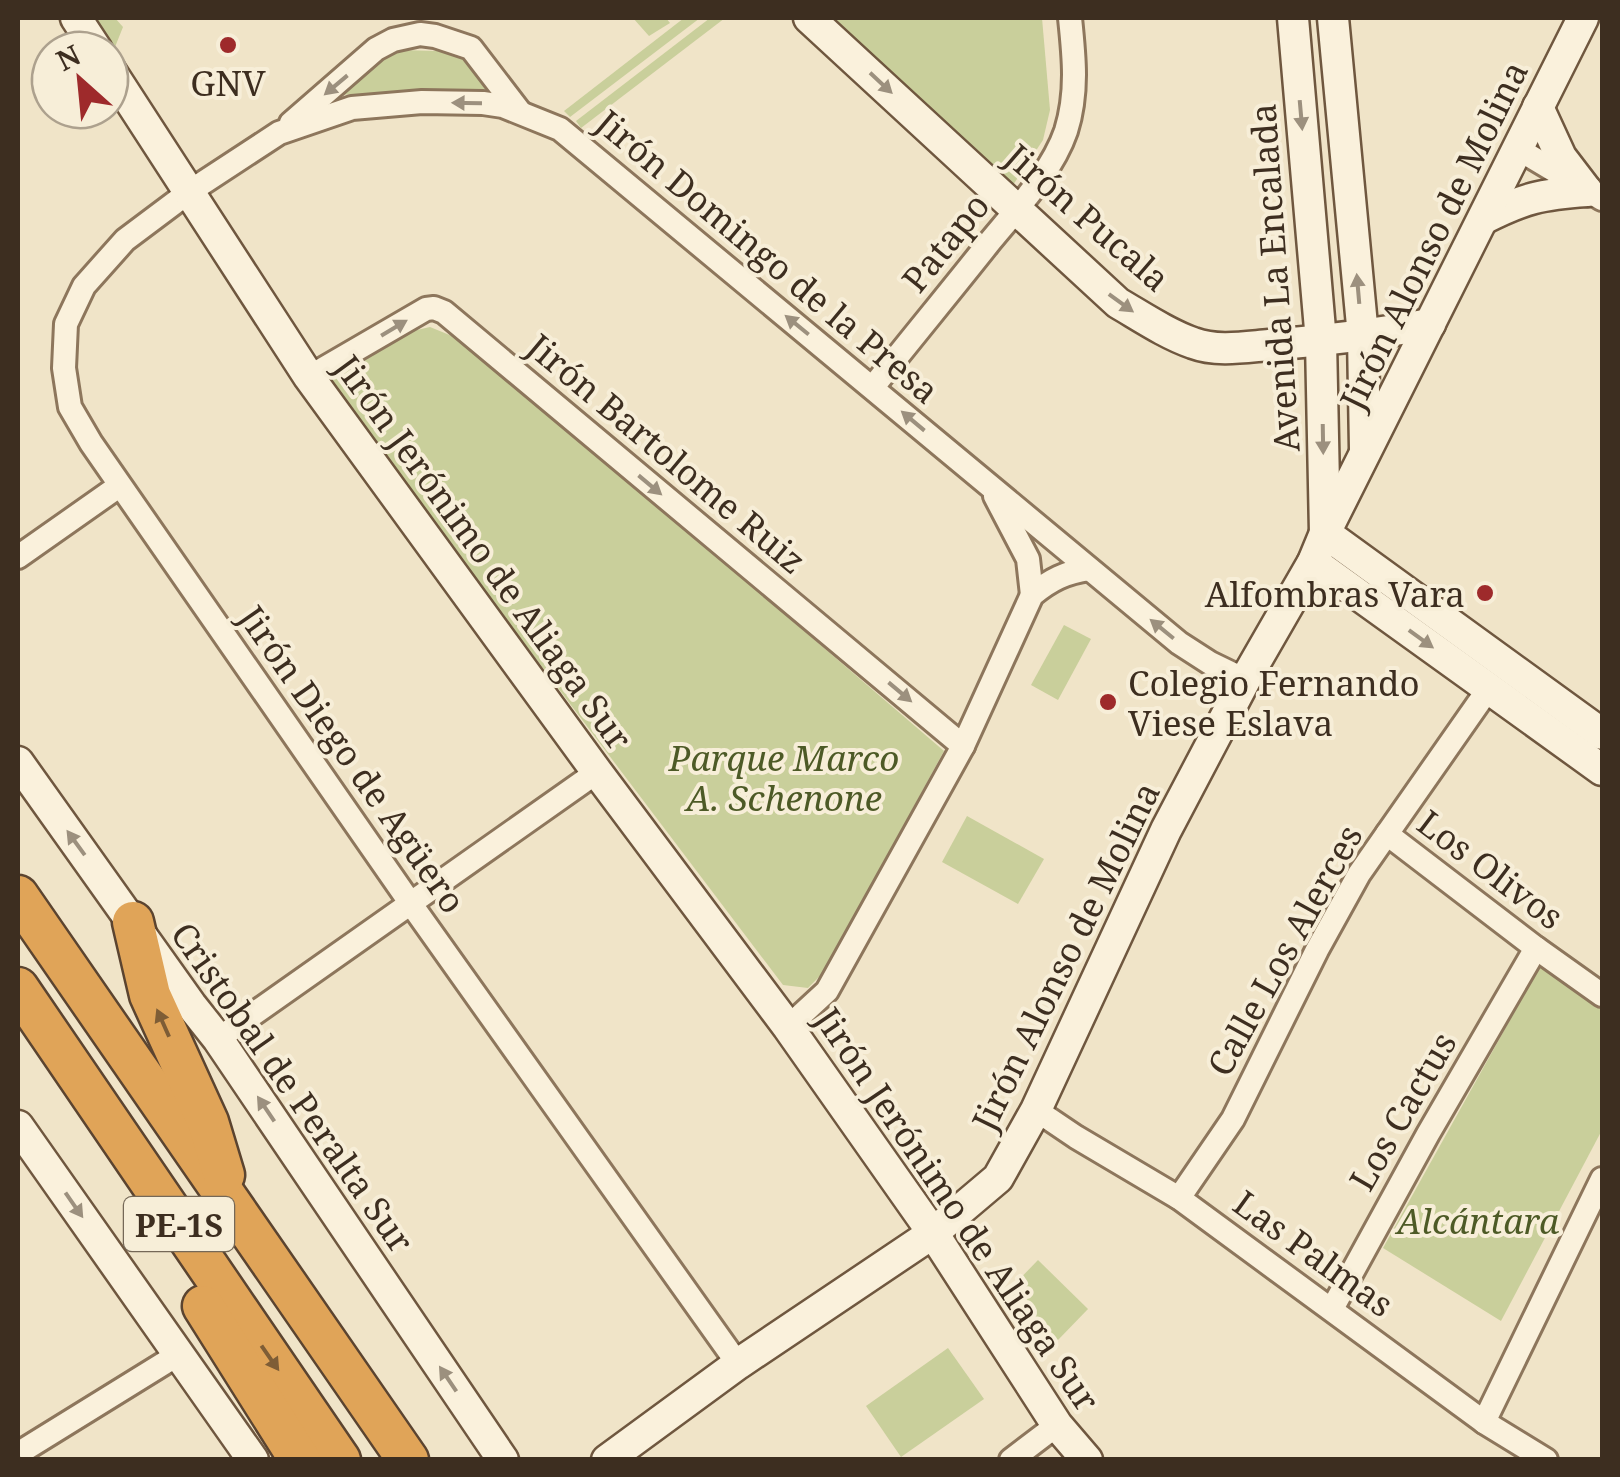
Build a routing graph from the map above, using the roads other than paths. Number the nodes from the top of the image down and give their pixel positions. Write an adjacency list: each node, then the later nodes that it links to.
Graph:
1 (810, 18): 13 (street, Jirón Pucala, one-way to 13)
2 (1070, 18): 13 (street, Patapo)
3 (1293, 18): 17 (street, Avenida La Encalada, one-way to 17)
4 (1333, 18): 16 (street, one-way to 4)
5 (1583, 18): 7 (street, Jirón Alonso de Molina)
6 (130, 101): 11 (street, Jirón Jerónimo de Aliaga Sur)
7 (1538, 107): 10 (street, Jirón Alonso de Molina); 12 (street)
8 (522, 114): 9 (street, Jirón Domingo de la Presa, one-way to 9); 9 (street, one-way to 9); 19 (street, Jirón Domingo de la Presa, one-way to 8)
9 (279, 133): 11 (street, Jirón Domingo de la Presa)
10 (1518, 149): 12 (street); 14 (street, Jirón Alonso de Molina)
11 (189, 192): 18 (street, Jirón Jerónimo de Aliaga Sur); 21 (street, Jirón Diego de Agüero)
12 (1595, 195): 14 (street)
13 (1018, 209): 17 (street, Jirón Pucala, one-way to 17); 19 (street, Patapo)
14 (1483, 219): 15 (street, Jirón Alonso de Molina)
15 (1430, 324): 16 (street, Jirón Pucala); 20 (street, Jirón Alonso de Molina)
16 (1362, 336): 17 (street, Jirón Pucala); 20 (street)
17 (1321, 341): 23 (street, Avenida La Encalada, one-way to 23)
18 (310, 377): 30 (street, Jirón Bartolome Ruiz, one-way to 30); 32 (street, Jirón Jerónimo de Aliaga Sur)
19 (873, 387): 22 (street, Jirón Domingo de la Presa, one-way to 19)
20 (1365, 456): 23 (street, Jirón Alonso de Molina)
21 (119, 486): 24 (street); 35 (street, Jirón Diego de Agüero)
22 (989, 486): 25 (street, Jirón Domingo de la Presa); 26 (street)
23 (1319, 547): 27 (street, Jirón Alonso de Molina); 28 (street, one-way to 28); 29 (street)
24 (18, 557)
25 (1089, 569): 26 (street); 27 (street, Jirón Domingo de la Presa, one-way to 25)
26 (1032, 594): 30 (street)
27 (1245, 680): 44 (street, Jirón Alonso de Molina)
28 (1489, 688): 29 (street); 33 (street, Calle Los Alerces)
29 (1599, 744)
30 (964, 746): 41 (street)
31 (18, 762): 36 (street, Cristobal de Peralta Sur, one-way to 31)
32 (597, 772): 35 (street); 41 (street, Jirón Jerónimo de Aliaga Sur)
33 (1387, 834): 37 (street, Los Olivos); 49 (street, Calle Los Alerces)
34 (18, 896): 50 (highway, PE-1S)
35 (410, 904): 42 (street); 54 (street, Jirón Diego de Agüero)
36 (132, 922): 42 (street, Cristobal de Peralta Sur); 50 (highway, one-way to 36)
37 (1536, 948): 39 (street, Los Olivos); 52 (street, Los Cactus)
38 (18, 988): 43 (highway, PE-1S)
39 (1602, 995)
40 (18, 1006): 43 (highway)
41 (788, 1027): 51 (street, Jirón Jerónimo de Aliaga Sur)
42 (218, 1038): 63 (street, Cristobal de Peralta Sur, one-way to 42)
43 (79, 1077): 45 (highway, PE-1S)
44 (1036, 1110): 49 (street, Las Palmas); 51 (street, Jirón Alonso de Molina)
45 (104, 1113): 60 (highway); 61 (highway, PE-1S, one-way to 61)
46 (18, 1126): 47 (street)
47 (27, 1158): 53 (street, one-way to 53)
48 (1602, 1179): 55 (street)
49 (1179, 1198): 52 (street, Las Palmas)
50 (235, 1212): 57 (highway, PE-1S)
51 (932, 1233): 54 (street, Jirón Alonso de Molina); 56 (street, Jirón Jerónimo de Aliaga Sur)
52 (1332, 1309): 55 (street, Las Palmas)
53 (179, 1354): 58 (street); 59 (street)
54 (738, 1364): 64 (street, Jirón Alonso de Molina)
55 (1484, 1422): 67 (street, Las Palmas)
56 (1057, 1425): 65 (street); 66 (street, Jirón Jerónimo de Aliaga Sur)
57 (398, 1445): 62 (highway)
58 (27, 1448)
59 (253, 1460)
60 (300, 1460)
61 (340, 1460)
62 (438, 1460)
63 (503, 1460)
64 (606, 1460)
65 (1011, 1460)
66 (1088, 1460)
67 (1546, 1460)

